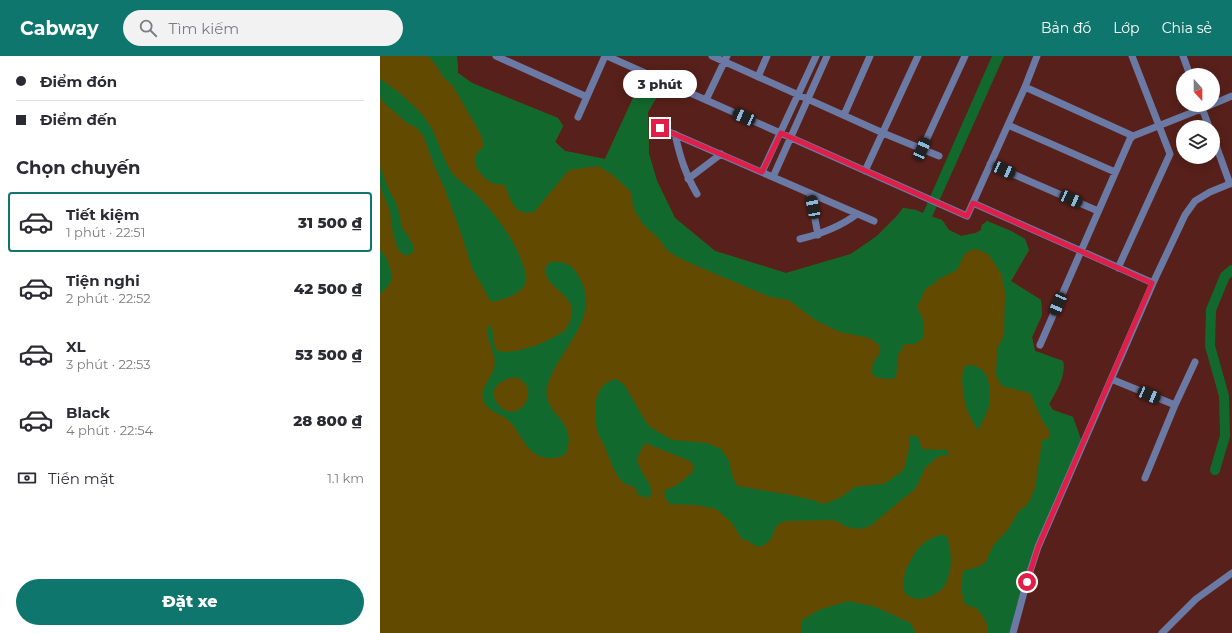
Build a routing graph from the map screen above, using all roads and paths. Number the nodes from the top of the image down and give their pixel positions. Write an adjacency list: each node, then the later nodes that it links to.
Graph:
1 (496, 56): 13 (street)
2 (606, 56): 20 (street); 22 (street)
3 (712, 56): 14 (street)
4 (767, 56): 16 (street)
5 (816, 56): 18 (street)
6 (827, 56): 21 (street)
7 (870, 56): 25 (street)
8 (918, 56): 31 (street)
9 (964, 56): 35 (street)
10 (1037, 56): 17 (street)
11 (1132, 56): 28 (street)
12 (1183, 56): 15 (street)
13 (508, 58): 20 (street)
14 (725, 59): 16 (street); 22 (street)
15 (1187, 68)
16 (758, 77): 18 (street)
17 (1024, 87): 27 (street); 33 (street)
18 (799, 95): 21 (street); 30 (street)
19 (1232, 96): 23 (street)
20 (587, 97): 26 (street)
21 (808, 99): 25 (street); 34 (street)
22 (706, 100): 30 (street)
23 (1220, 101)
24 (1191, 112): 28 (street)
25 (844, 115): 31 (street)
26 (578, 117)
27 (1008, 125): 39 (street); 42 (street)
28 (1159, 126): 33 (street); 55 (street)
29 (660, 128): 32 (street)
30 (781, 133): 34 (street); 41 (street)
31 (883, 133): 35 (street); 40 (street)
32 (675, 134): 36 (street); 44 (street)
33 (1133, 136): 42 (street)
34 (791, 138): 40 (street); 43 (street)
35 (922, 149): 38 (street)
36 (721, 154): 41 (street); 44 (street)
37 (1220, 155): 45 (street)
38 (940, 156)
39 (990, 164): 48 (street); 49 (street)
40 (866, 171): 48 (street)
41 (762, 172): 43 (street)
42 (1115, 172): 49 (street)
43 (773, 177): 46 (street)
44 (688, 179): 47 (street)
45 (1231, 184): 56 (street)
46 (810, 193): 50 (street); 52 (street)
47 (697, 194)
48 (973, 203): 54 (street)
49 (1098, 211): 54 (street)
50 (857, 214): 51 (street); 52 (street)
51 (874, 221)
52 (818, 235): 53 (street)
53 (800, 239)
54 (1081, 251): 55 (street); 57 (street)
55 (1118, 268): 56 (street)
56 (1152, 283): 59 (street)
57 (1040, 345)
58 (1195, 362): 60 (street)
59 (1111, 379): 60 (street); 63 (street)
60 (1175, 405): 61 (street)
61 (1146, 478)
62 (1232, 573): 64 (street)
63 (1013, 633)
64 (1162, 633)

